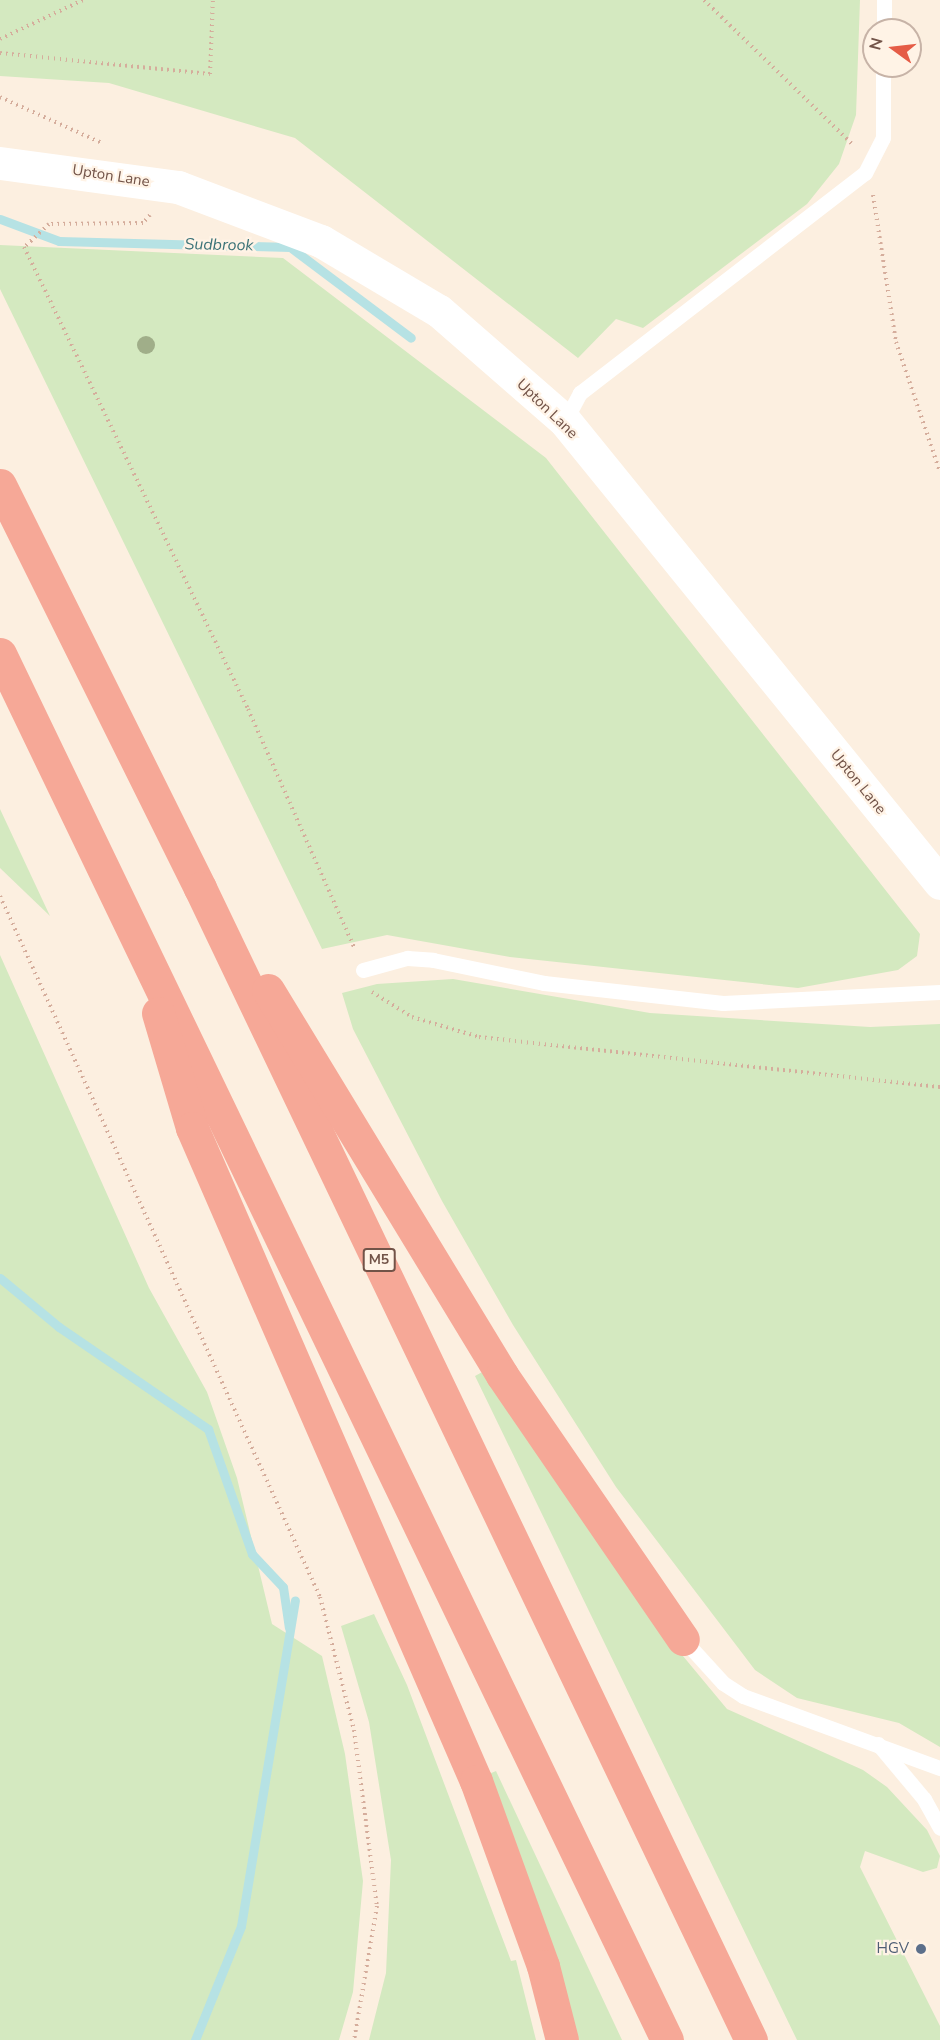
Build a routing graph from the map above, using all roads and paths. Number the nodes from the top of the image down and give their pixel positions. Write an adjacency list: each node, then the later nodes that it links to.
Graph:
1 (83, 0): 6 (path)
2 (213, 0): 7 (path)
3 (705, 0): 12 (path)
4 (884, 0): 5 (lane)
5 (884, 18)
6 (0, 39)
7 (0, 53)
8 (883, 78): 12 (lane)
9 (0, 97): 10 (path)
10 (111, 147)
11 (0, 163): 13 (street, Upton Lane)
12 (865, 173): 14 (lane); 15 (path)
13 (178, 187): 14 (street, Upton Lane); 22 (path)
14 (565, 422): 18 (street, Upton Lane)
15 (940, 472)
16 (0, 485): 19 (highway, M5)
17 (0, 654): 21 (highway)
18 (940, 883)
19 (200, 888): 25 (highway, M5); 32 (highway, M5)
20 (0, 896): 29 (path)
21 (132, 923): 30 (highway); 31 (highway)
22 (363, 970): 23 (lane); 24 (path)
23 (940, 992)
24 (940, 1087)
25 (683, 1639): 26 (lane)
26 (876, 1742): 27 (lane); 28 (lane)
27 (940, 1768)
28 (940, 1828)
29 (354, 2040)
30 (562, 2040)
31 (667, 2040)
32 (751, 2040)

